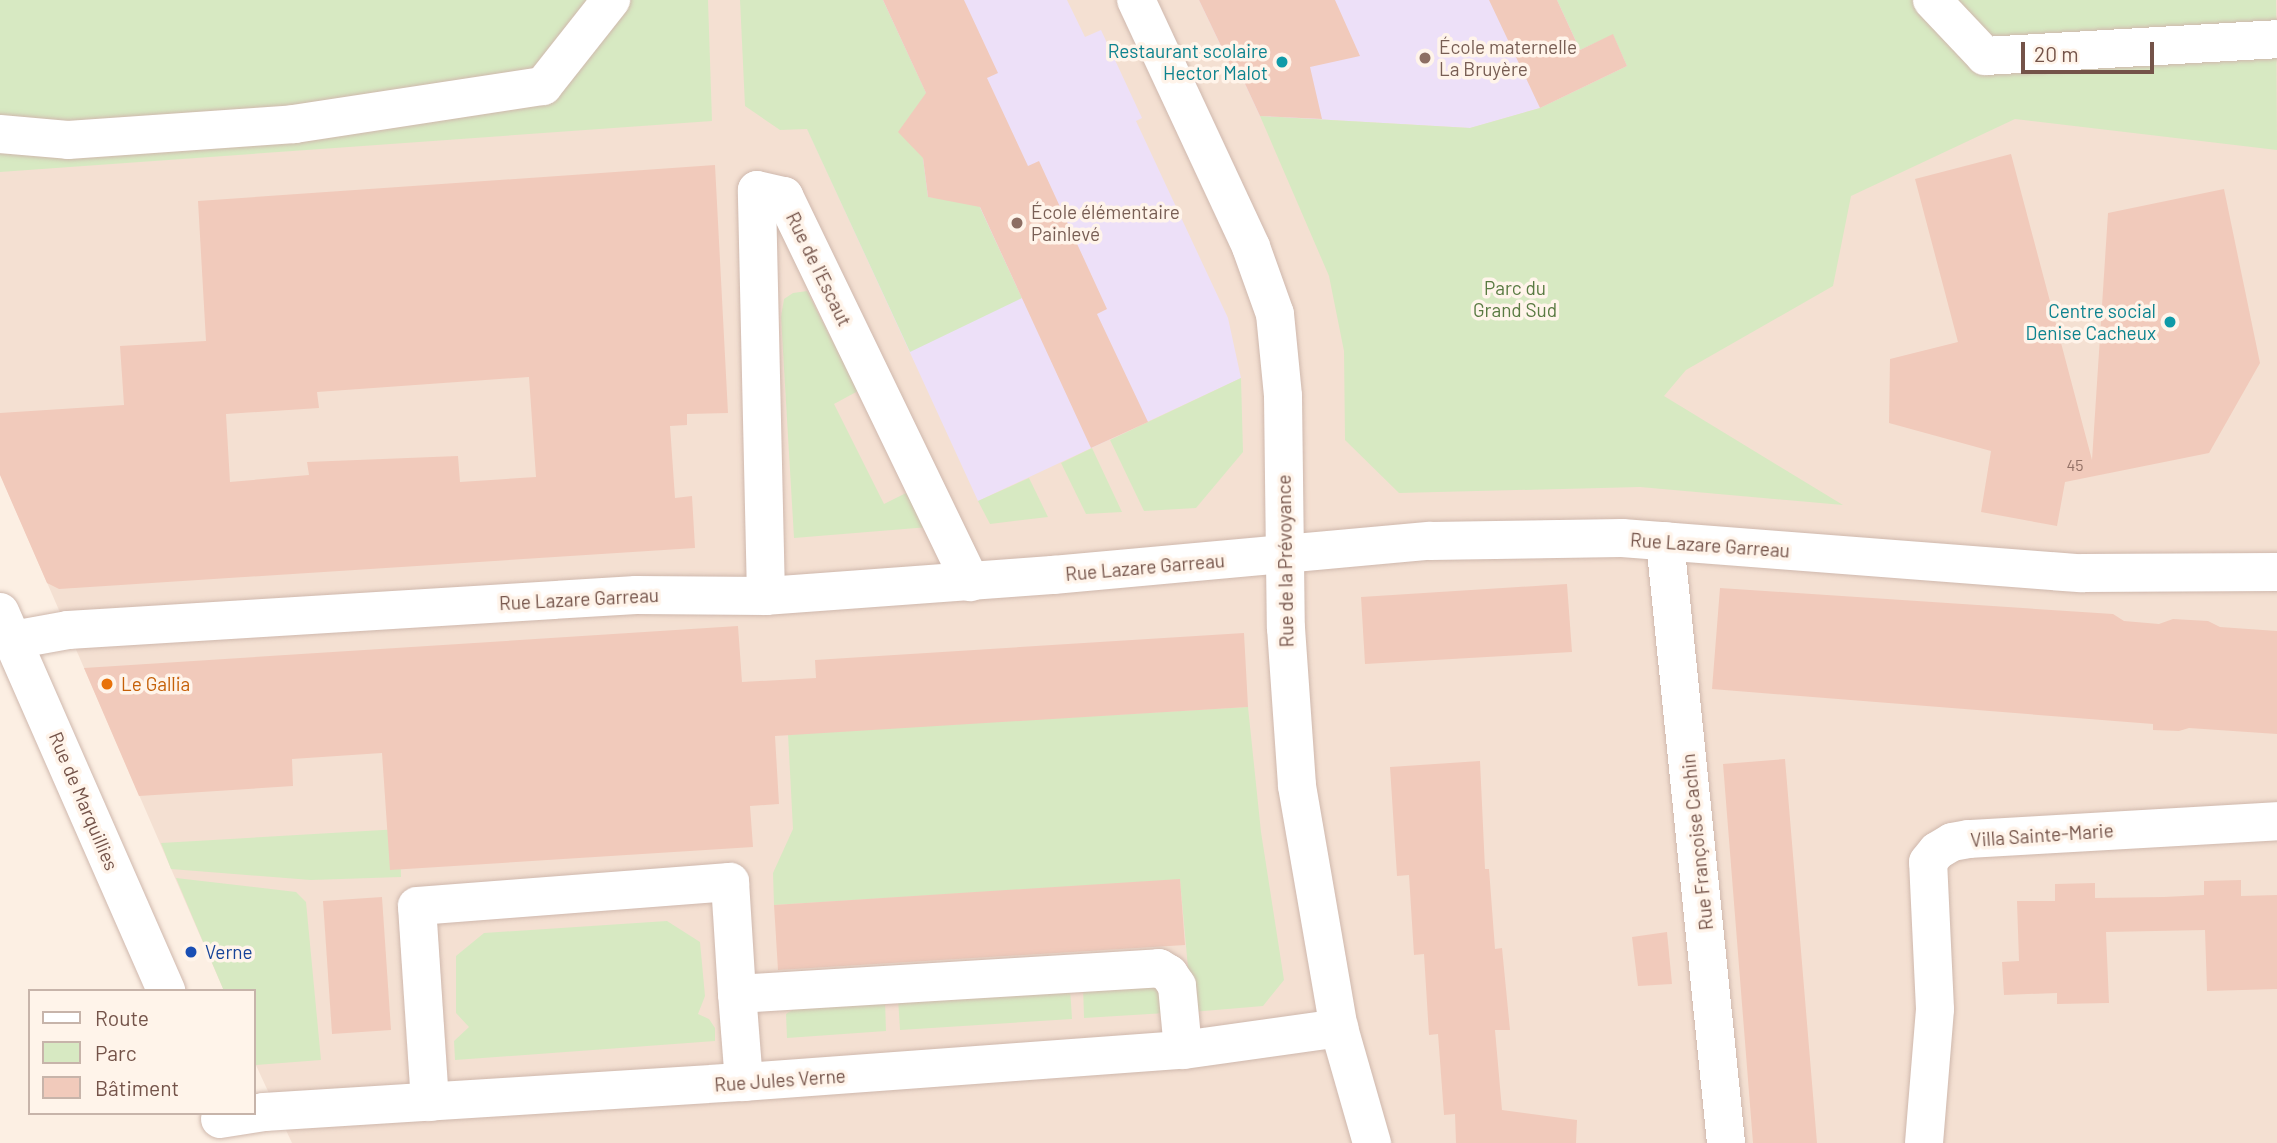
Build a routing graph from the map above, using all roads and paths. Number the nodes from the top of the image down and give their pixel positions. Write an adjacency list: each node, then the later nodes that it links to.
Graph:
1 (611, 0): 5 (street)
2 (1136, 0): 7 (street, Rue de la Prévoyance)
3 (1932, 0): 4 (street)
4 (2277, 39)
5 (0, 134)
6 (1665, 541): 7 (street, Rue Lazare Garreau); 8 (street, Rue Lazare Garreau); 23 (street, Rue Françoise Cachin)
7 (1284, 554): 9 (street, Rue Lazare Garreau); 15 (street, Rue de la Prévoyance)
8 (2277, 572)
9 (971, 582): 10 (street, Rue Lazare Garreau); 10 (street, Rue de l'Escaut)
10 (766, 596): 11 (street, Rue Lazare Garreau)
11 (7, 626): 13 (street, Rue de Marquillies)
12 (2277, 821): 24 (street, Villa Sainte-Marie)
13 (165, 989)
14 (737, 994): 16 (street); 17 (street); 18 (street)
15 (1339, 1028): 16 (street, Rue Jules Verne); 22 (street, Rue de la Prévoyance)
16 (1183, 1050): 17 (street, Rue Jules Verne)
17 (744, 1082): 18 (street, Rue Jules Verne)
18 (430, 1102): 20 (street, Rue Jules Verne)
19 (255, 1115): 21 (street, Rue Jules Verne)
20 (256, 1115)
21 (223, 1125)
22 (1372, 1143)
23 (1726, 1143)
24 (1924, 1143)

